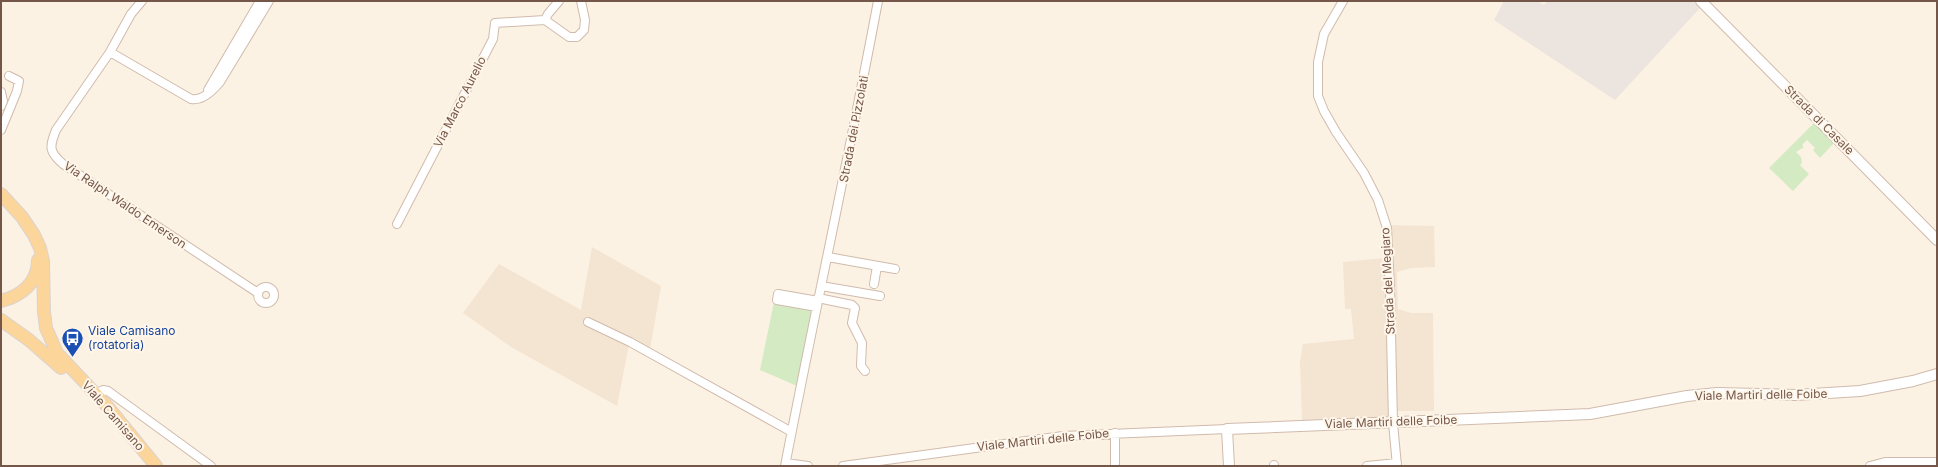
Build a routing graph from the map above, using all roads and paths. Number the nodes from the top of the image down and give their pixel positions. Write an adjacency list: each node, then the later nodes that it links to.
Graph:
1 (142, 1): 10 (street, Via Ralph Waldo Emerson)
2 (260, 1): 13 (street)
3 (269, 1): 13 (street)
4 (559, 1): 9 (street)
5 (581, 1): 9 (street)
6 (878, 1): 20 (street, Strada dei Pizzolati)
7 (1343, 1): 36 (street, Strada del Megiaro)
8 (1701, 1): 19 (street, Strada di Casale)
9 (545, 20): 17 (street, Via Marco Aurelio)
10 (110, 52): 13 (street); 25 (street, Via Ralph Waldo Emerson)
11 (9, 76): 15 (street)
12 (1, 92): 14 (street)
13 (199, 98)
14 (2, 101)
15 (1, 130)
16 (1, 194): 18 (main road)
17 (397, 224)
18 (34, 235): 28 (main road); 32 (main road)
19 (1937, 240)
20 (828, 257): 21 (street); 24 (street, Strada dei Pizzolati)
21 (877, 266): 22 (street); 23 (street)
22 (895, 269)
23 (874, 284)
24 (821, 286): 27 (street); 29 (street, Strada dei Pizzolati)
25 (258, 293)
26 (778, 294): 29 (street)
27 (880, 296)
28 (1, 301)
29 (818, 302): 33 (street); 38 (street, Strada dei Pizzolati)
30 (1, 320): 32 (main road)
31 (588, 322): 38 (street)
32 (66, 368): 35 (main road, Viale Camisano); 43 (main road, Viale Camisano)
33 (865, 371)
34 (1937, 374): 36 (street, Viale Martiri delle Foibe)
35 (96, 394): 44 (main road, Viale Camisano); 45 (street)
36 (1393, 423): 37 (street, Viale Martiri delle Foibe); 42 (street, Strada del Megiaro)
37 (1227, 428): 39 (street, Viale Martiri delle Foibe); 49 (street)
38 (790, 431): 41 (street, Strada dei Pizzolati)
39 (1115, 433): 47 (street, Viale Martiri delle Foibe); 48 (street)
40 (1937, 462): 51 (street)
41 (785, 464): 46 (street)
42 (1397, 464): 50 (street, Strada del Megiaro)
43 (145, 466)
44 (156, 466)
45 (212, 466)
46 (808, 466)
47 (843, 466)
48 (1115, 466)
49 (1229, 466)
50 (1367, 466)
51 (1870, 466)

